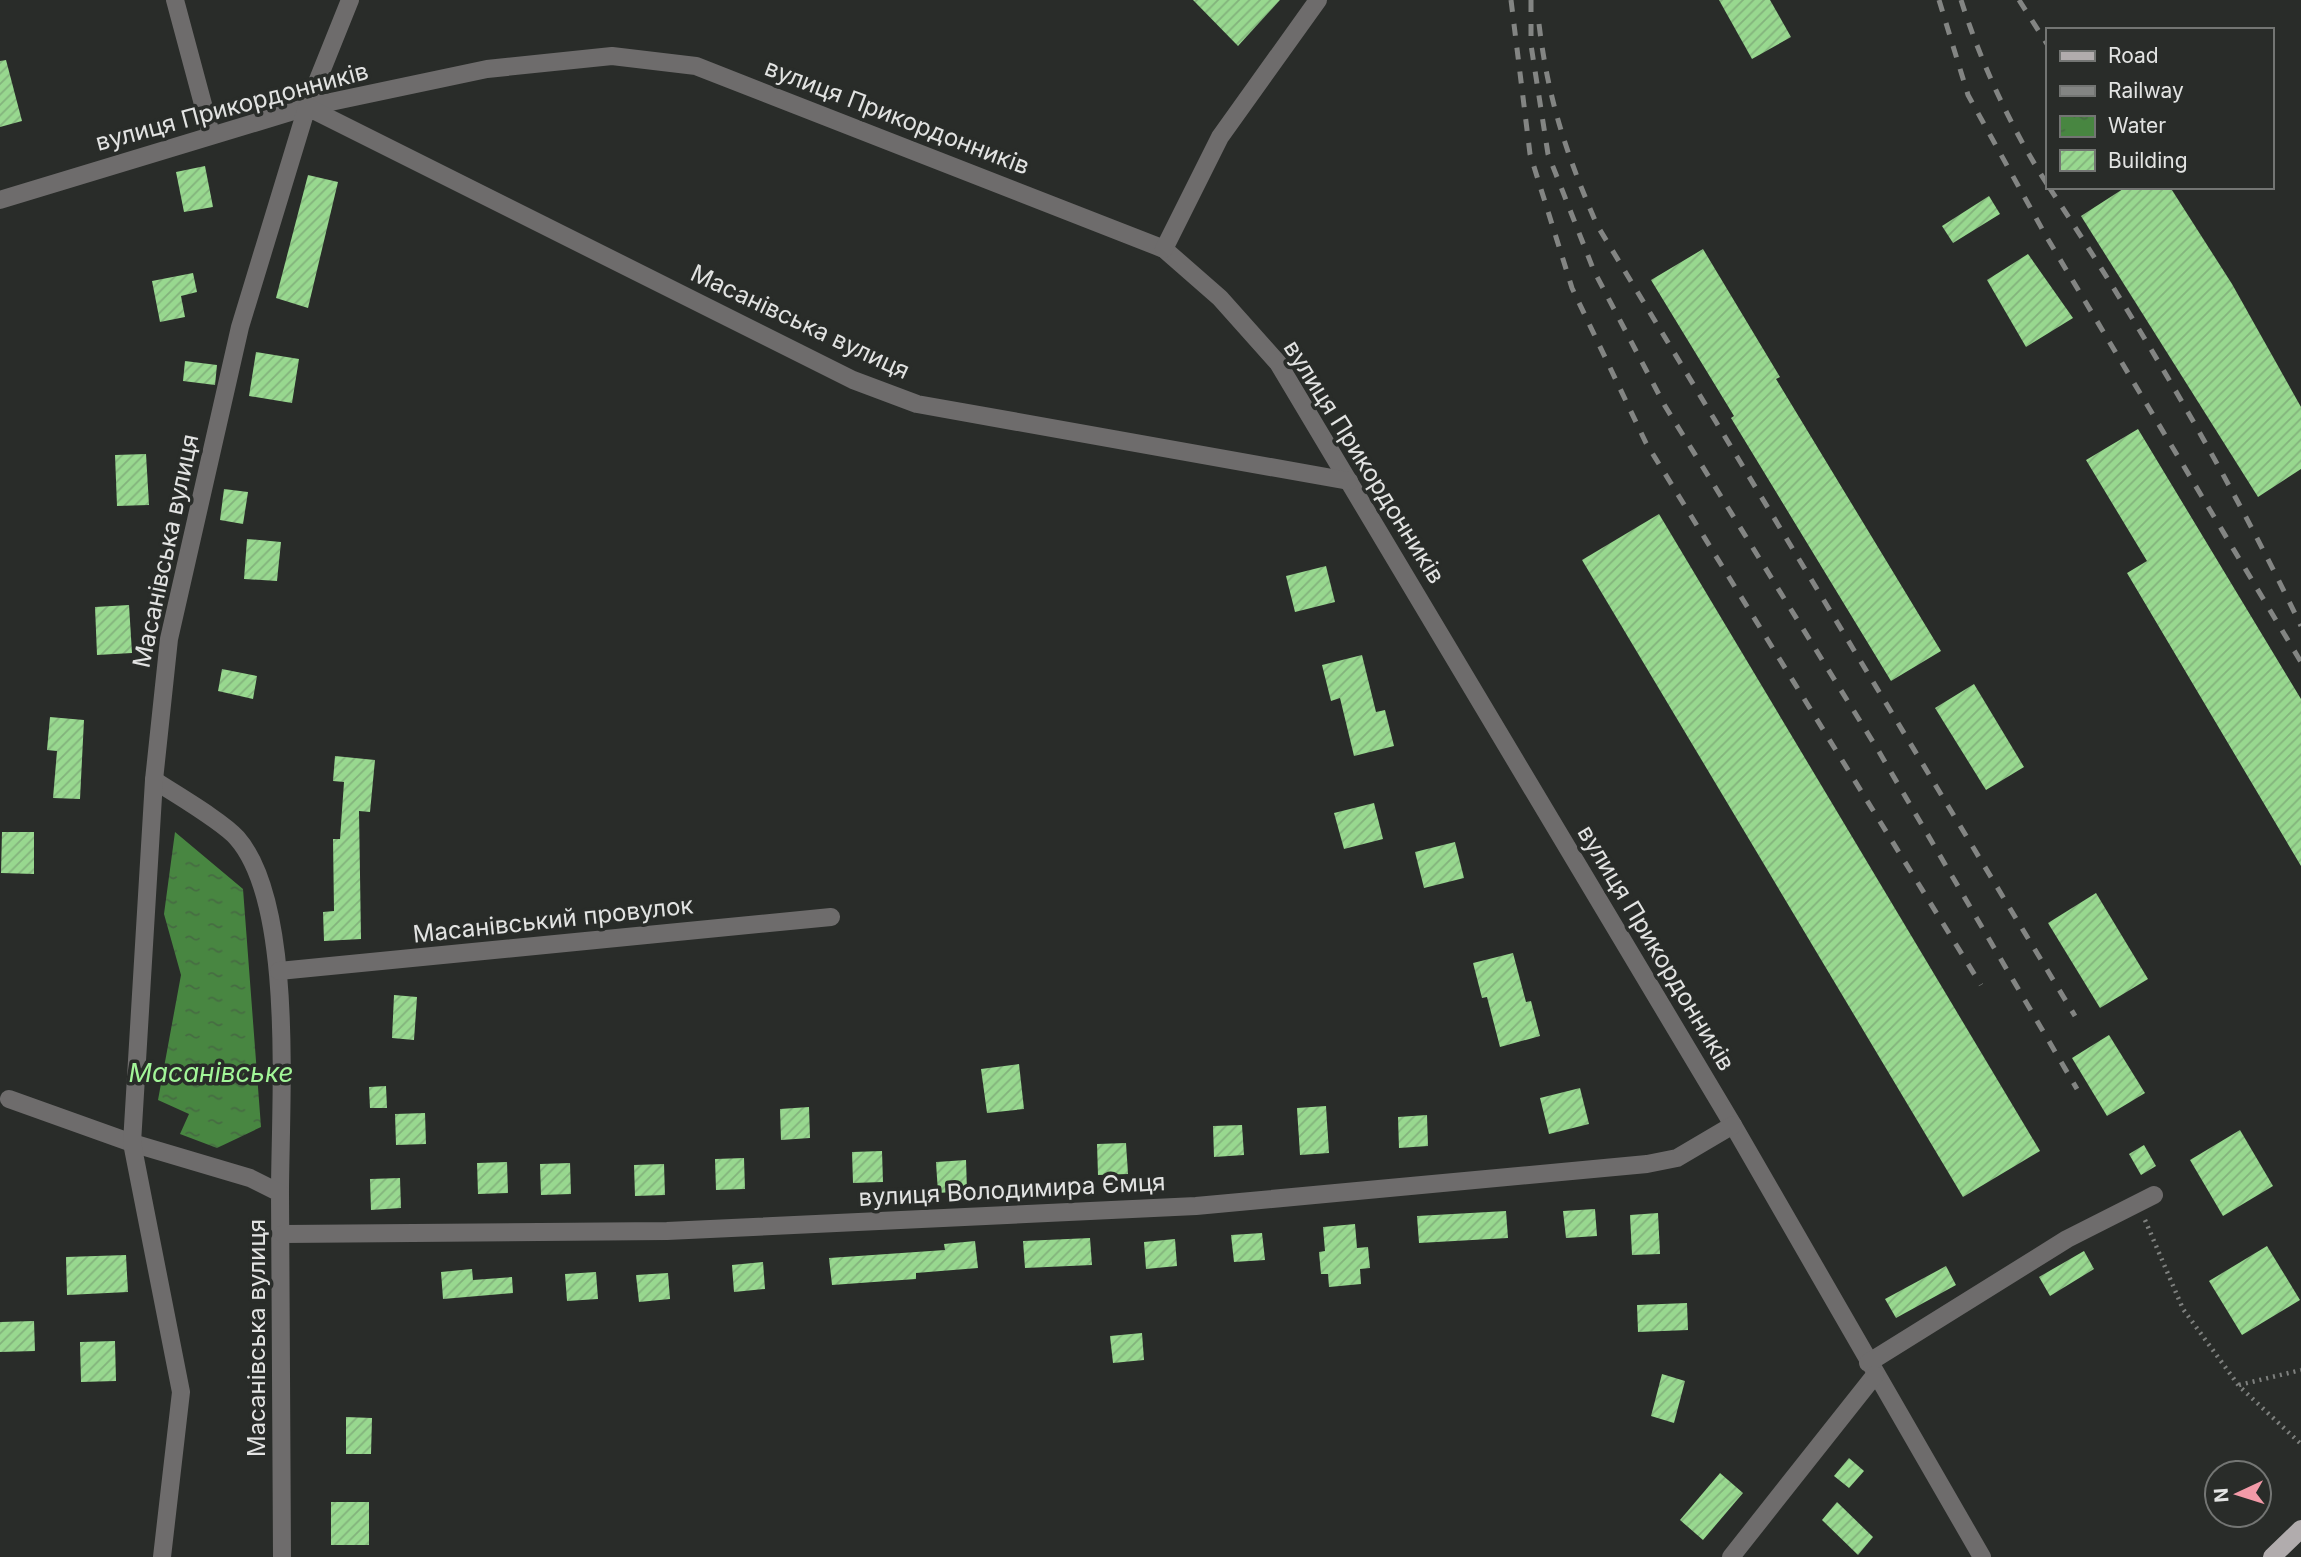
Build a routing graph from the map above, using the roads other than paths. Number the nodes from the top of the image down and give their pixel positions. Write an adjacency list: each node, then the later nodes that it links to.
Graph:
1 (175, 0): 5 (street)
2 (350, 0): 4 (street, Масанівська вулиця)
3 (1318, 0): 7 (street)
4 (307, 107): 5 (street, вулиця Прикордонників); 7 (street, вулиця Прикордонників); 8 (street, Масанівська вулиця); 9 (street, Масанівська вулиця)
5 (211, 134): 6 (street, вулиця Прикордонників)
6 (0, 200)
7 (1164, 249): 8 (street, вулиця Прикордонників)
8 (1349, 481): 13 (street, вулиця Прикордонників)
9 (154, 780): 11 (street); 14 (street, Масанівська вулиця)
10 (831, 917): 11 (street, Масанівський провулок)
11 (279, 971): 15 (street)
12 (9, 1099): 14 (street, Масанівська вулиця)
13 (1733, 1125): 17 (street, вулиця Володимира Ємця); 18 (street, вулиця Прикордонників)
14 (132, 1143): 15 (street, Масанівська вулиця); 20 (street, Масанівська вулиця)
15 (280, 1192): 17 (street, Масанівська вулиця)
16 (2146, 1199): 18 (street)
17 (283, 1234): 21 (street, Масанівська вулиця)
18 (1871, 1369): 22 (street); 23 (street, вулиця Прикордонників)
19 (2301, 1530): 24 (main road)
20 (162, 1557)
21 (282, 1557)
22 (1731, 1557)
23 (1982, 1557)
24 (2272, 1557)

